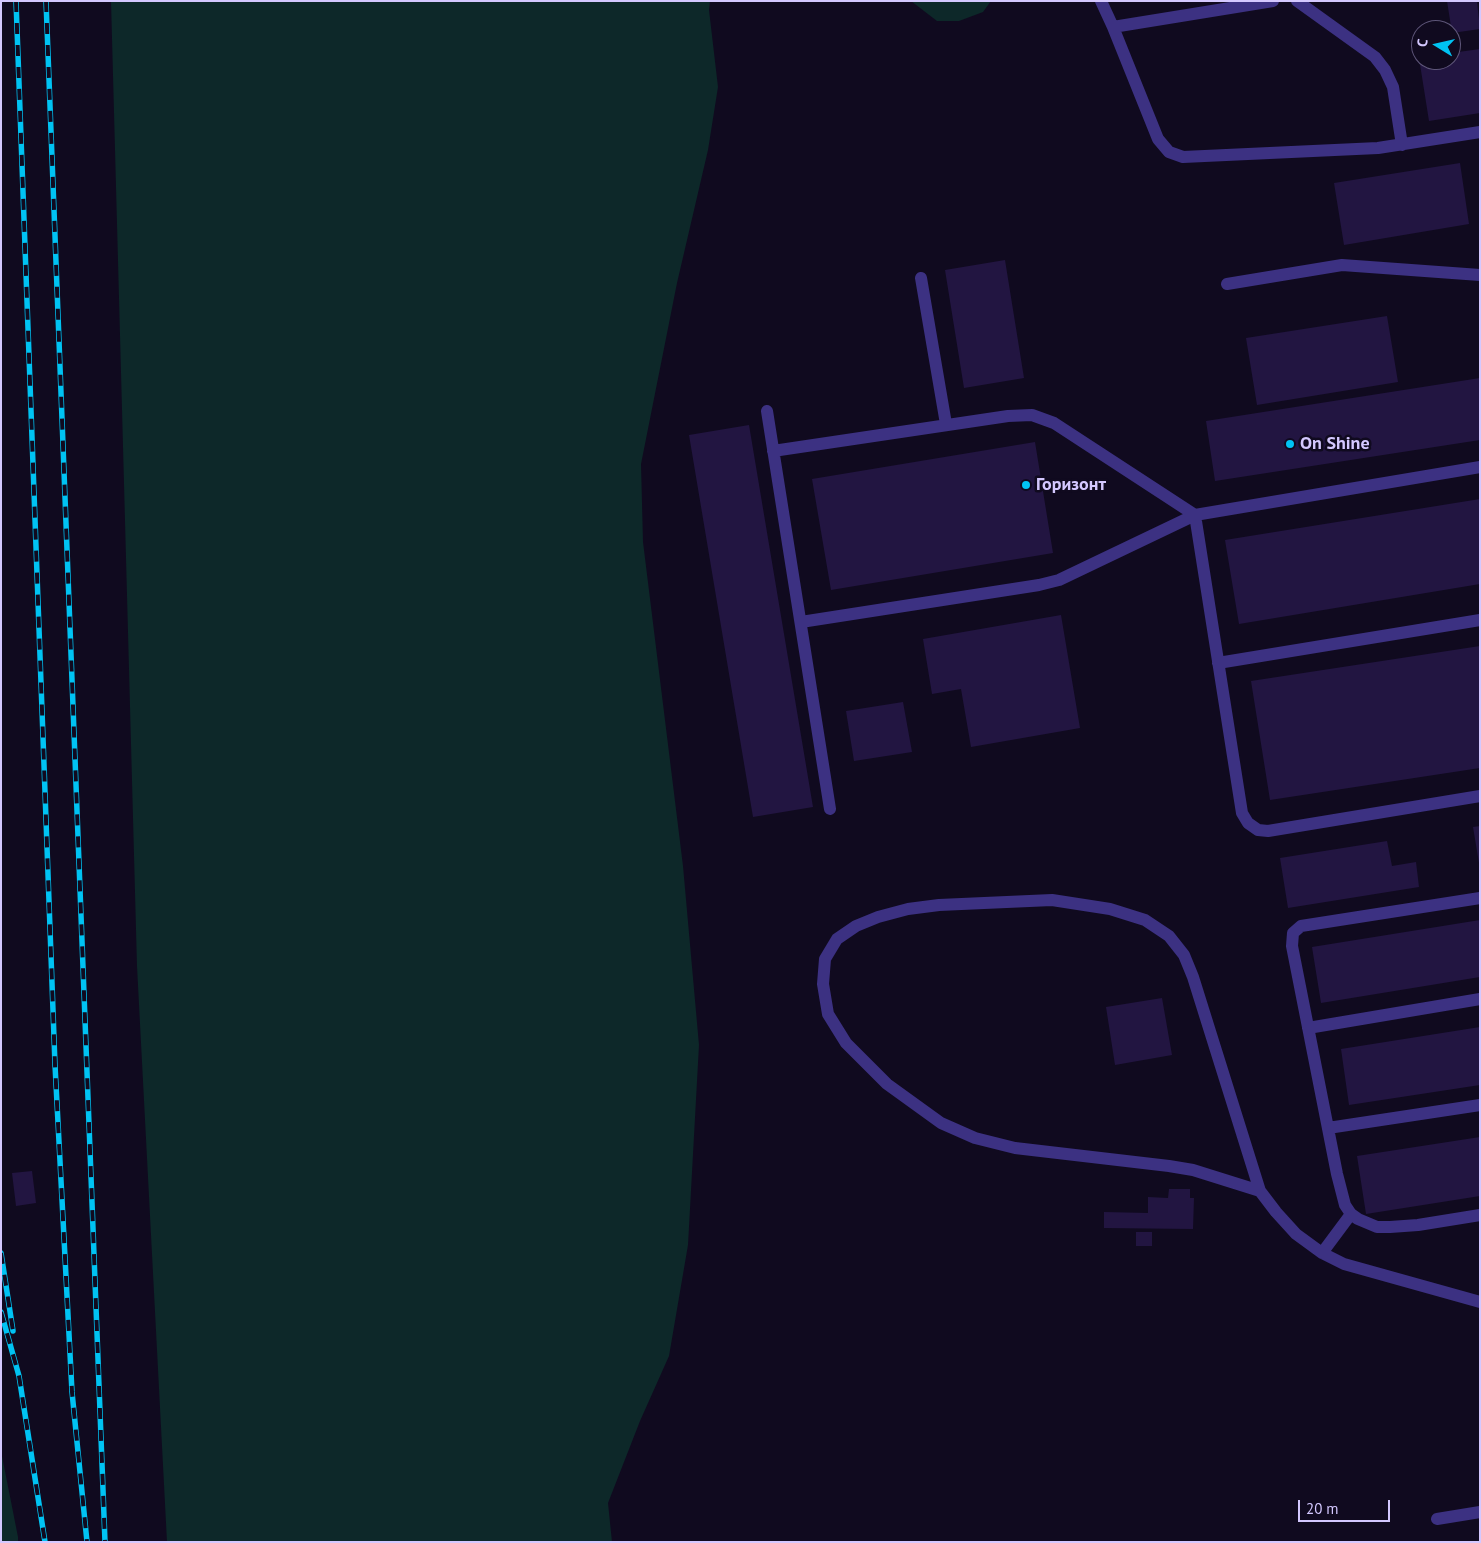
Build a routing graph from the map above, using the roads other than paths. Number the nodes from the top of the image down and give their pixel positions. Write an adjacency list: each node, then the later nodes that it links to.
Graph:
1 (1101, 1): 4 (lane)
2 (1273, 1): 4 (lane)
3 (1297, 1): 6 (lane)
4 (1113, 27): 6 (lane)
5 (1480, 132): 6 (lane)
6 (1402, 145)
7 (1480, 275): 9 (lane)
8 (921, 278): 11 (lane)
9 (1227, 284)
10 (767, 411): 12 (lane)
11 (946, 424): 12 (lane); 14 (lane)
12 (773, 451): 16 (lane)
13 (1480, 467): 14 (lane)
14 (1195, 515): 16 (lane); 17 (lane)
15 (1480, 620): 17 (lane)
16 (801, 622): 19 (lane)
17 (1218, 663): 18 (lane)
18 (1480, 796)
19 (830, 809)
20 (1480, 898): 22 (lane)
21 (1480, 999): 22 (lane)
22 (1308, 1028): 24 (lane)
23 (1480, 1105): 24 (lane)
24 (1328, 1128): 26 (lane)
25 (1260, 1191): 25 (lane); 28 (lane)
26 (1351, 1214): 27 (lane); 28 (lane)
27 (1480, 1215)
28 (1322, 1253): 29 (lane)
29 (1480, 1302)
30 (1480, 1512): 31 (lane)
31 (1437, 1519)

